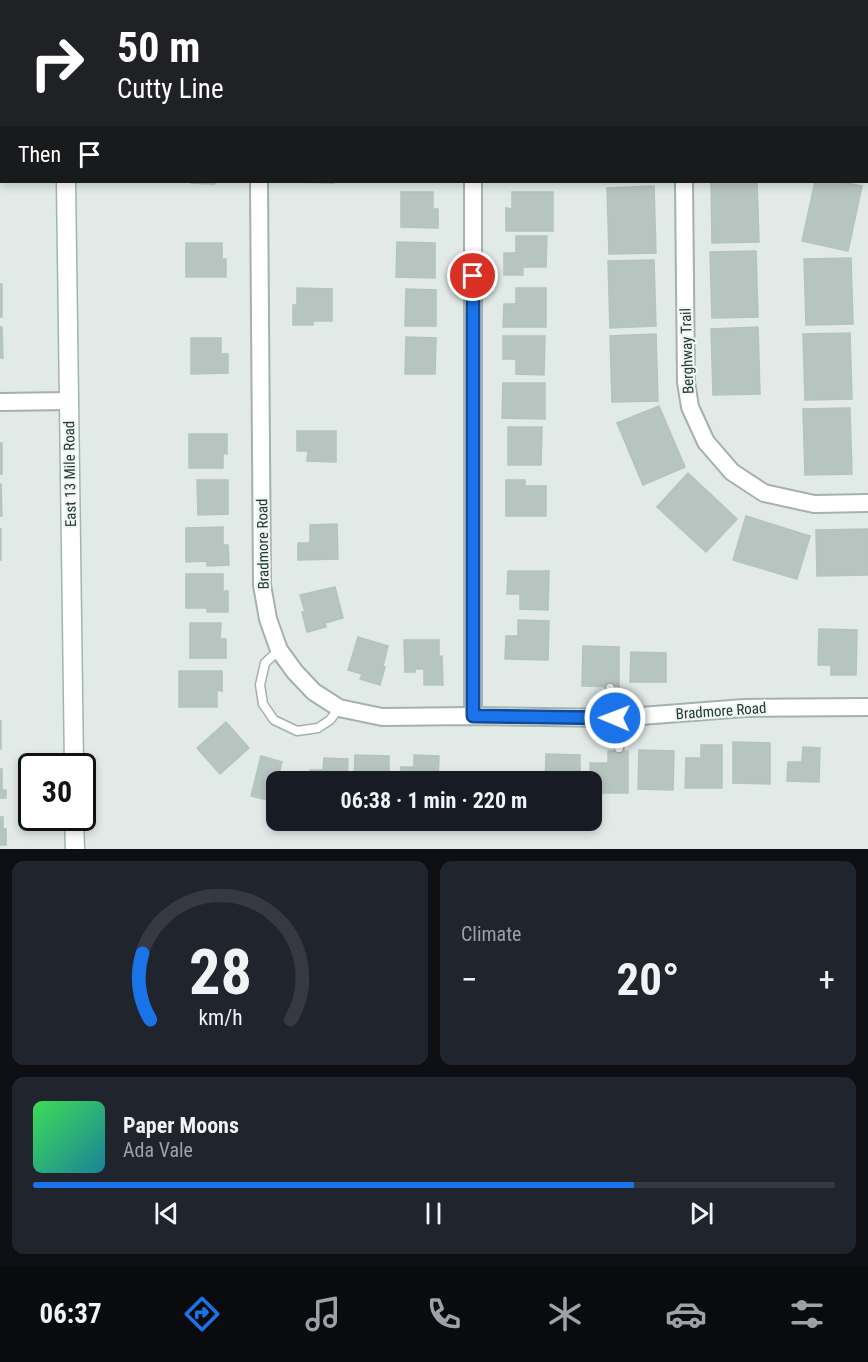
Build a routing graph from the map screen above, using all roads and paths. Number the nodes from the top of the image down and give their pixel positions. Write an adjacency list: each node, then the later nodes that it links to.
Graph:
1 (66, 183): 6 (main road, East 13 Mile Road)
2 (259, 183): 8 (street, Bradmore Road)
3 (473, 183): 12 (street)
4 (684, 183): 7 (street, Berghway Trail)
5 (0, 402): 6 (street)
6 (69, 402): 15 (main road, East 13 Mile Road)
7 (868, 503)
8 (279, 650): 11 (street, Bradmore Road); 11 (lane)
9 (610, 688): 13 (lane)
10 (868, 706): 13 (street, Bradmore Road)
11 (339, 708): 12 (street, Bradmore Road)
12 (473, 716): 13 (street, Bradmore Road)
13 (615, 718): 14 (lane)
14 (619, 748)
15 (74, 753)
16 (74, 831): 17 (main road)
17 (75, 849)

